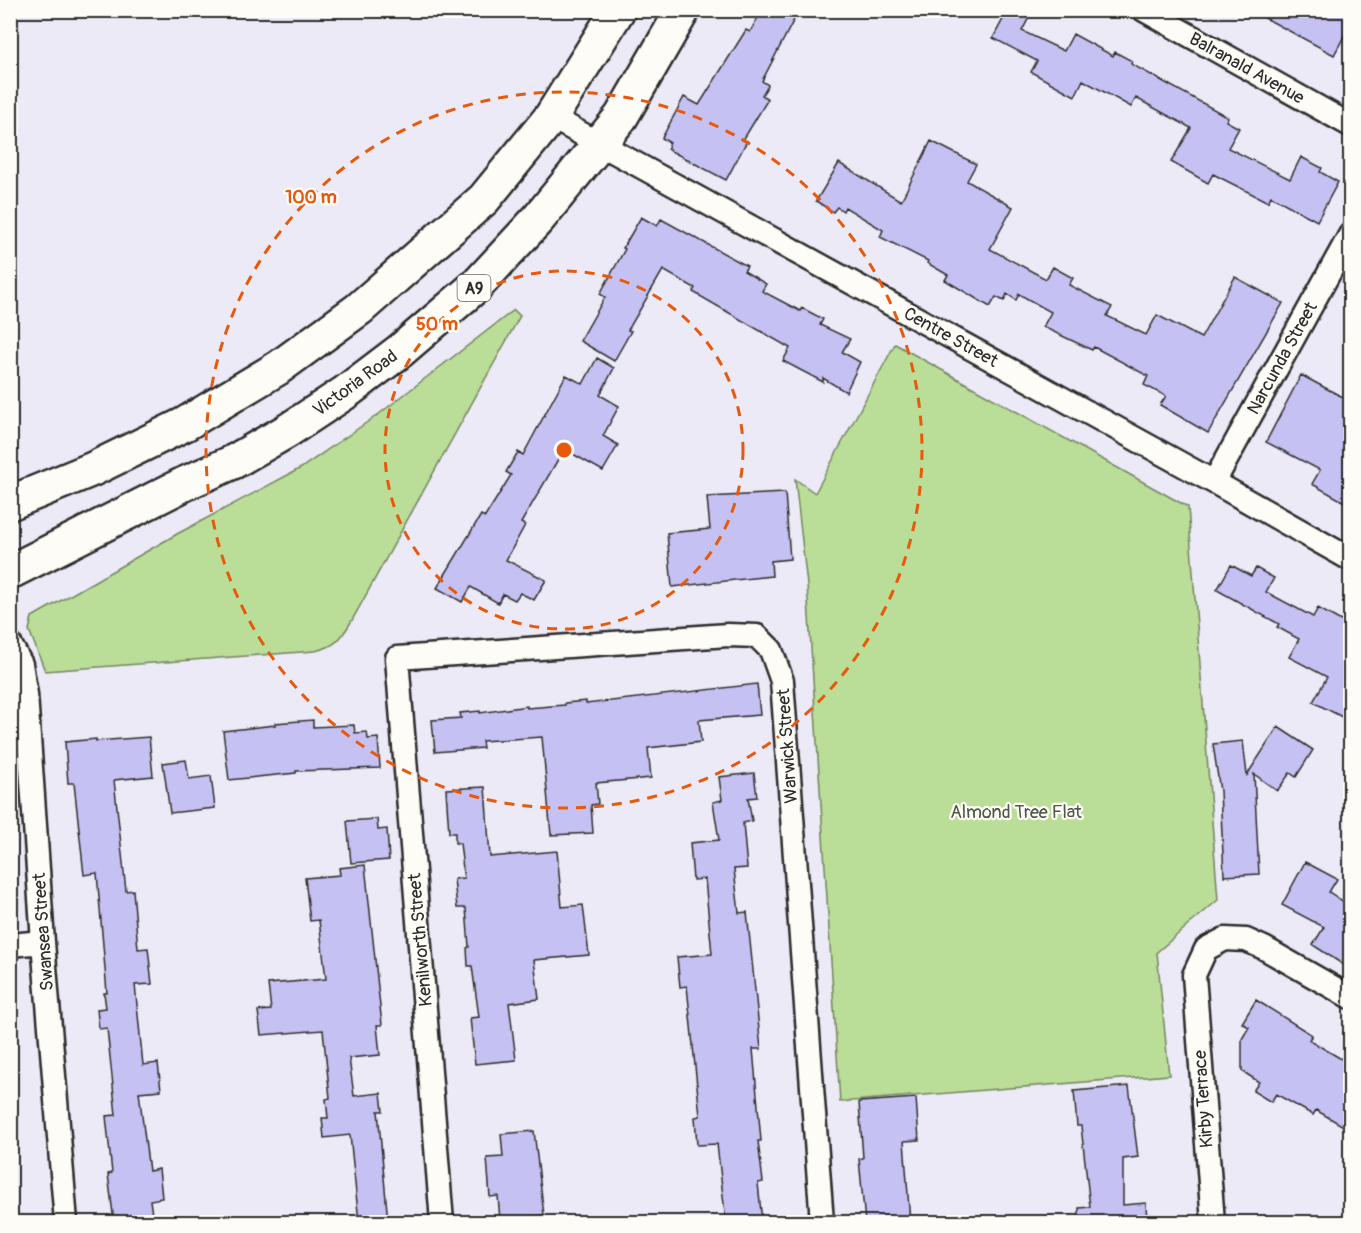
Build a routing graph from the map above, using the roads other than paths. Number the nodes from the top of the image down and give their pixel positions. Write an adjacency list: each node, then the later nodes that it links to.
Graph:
1 (618, 10): 4 (highway)
2 (683, 10): 6 (highway, Victoria Road / A9)
3 (1144, 10): 5 (street, Balranald Avenue)
4 (551, 117): 6 (street, Centre Street); 9 (highway)
5 (1350, 125)
6 (600, 144): 8 (street, Centre Street); 11 (highway, Victoria Road / A9)
7 (1350, 235): 8 (street, Narcunda Street)
8 (1214, 482): 10 (street, Centre Street)
9 (10, 503)
10 (1350, 559)
11 (10, 572)
12 (10, 644): 14 (street, Swansea Street)
13 (397, 658): 18 (street, Kenilworth Street); 19 (street, Warwick Street)
14 (43, 942): 15 (street); 17 (street, Swansea Street)
15 (10, 945)
16 (1350, 997): 20 (street, Kirby Terrace)
17 (66, 1222)
18 (442, 1222)
19 (822, 1222)
20 (1213, 1222)

